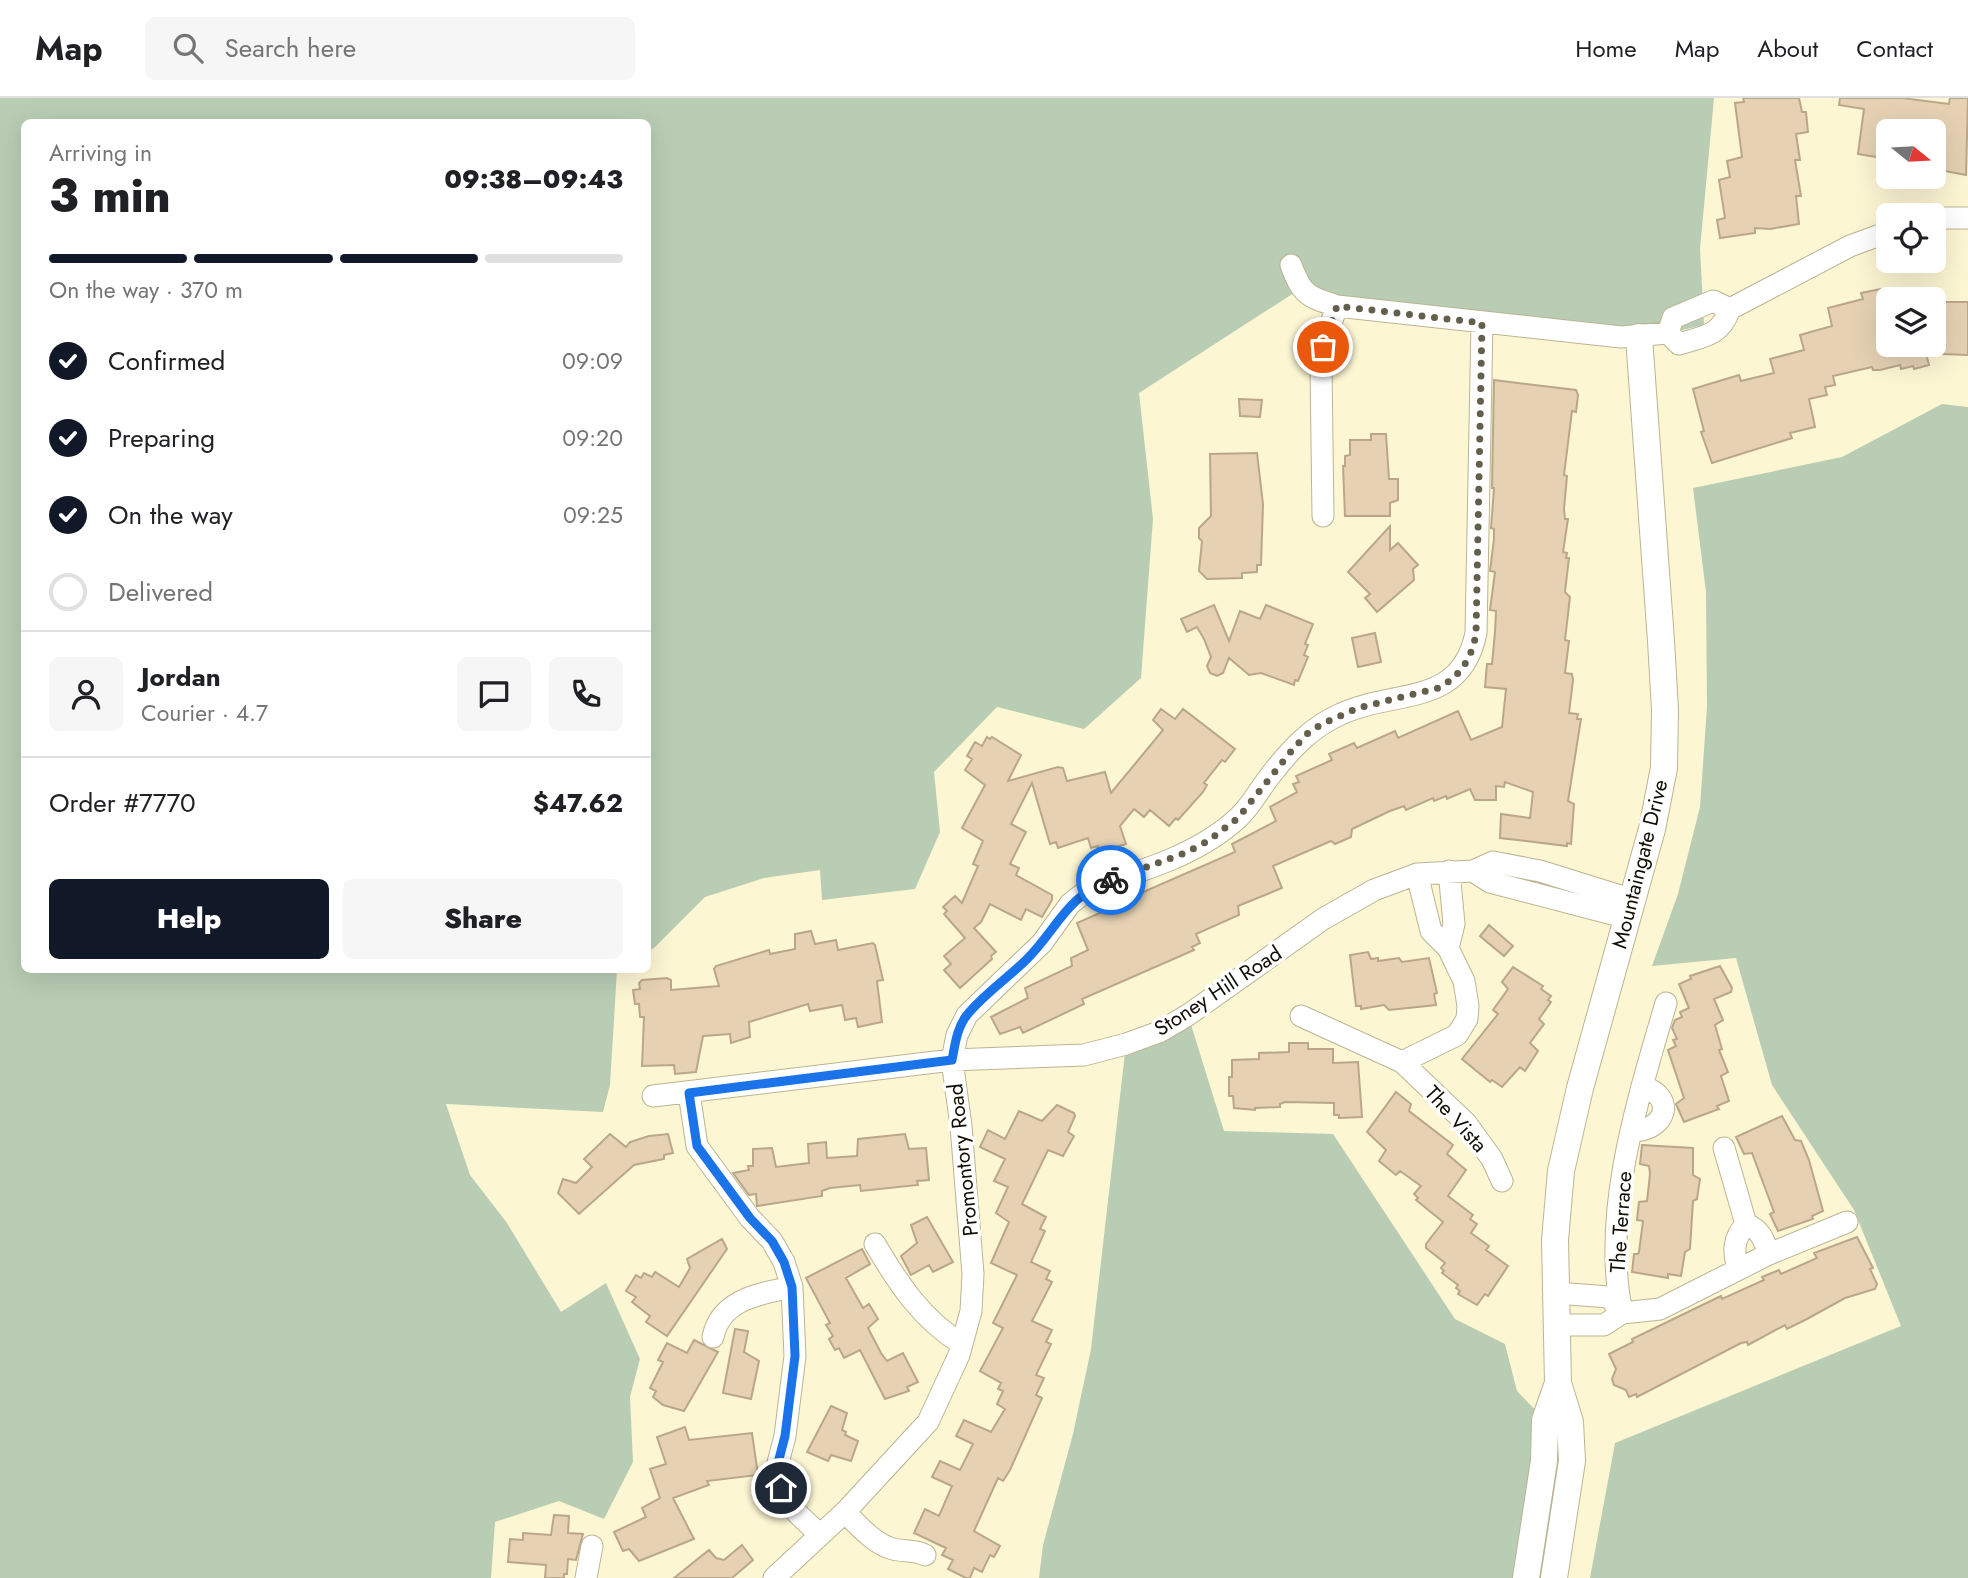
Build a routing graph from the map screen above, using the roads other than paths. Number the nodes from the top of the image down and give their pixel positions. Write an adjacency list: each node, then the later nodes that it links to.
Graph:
1 (1946, 218): 2 (street)
2 (1968, 218)
3 (1876, 236): 6 (street)
4 (1291, 265): 5 (street)
5 (1337, 306): 7 (street); 10 (street)
6 (1730, 309): 9 (street); 9 (street)
7 (1482, 323): 8 (street); 20 (street, Promontory Road)
8 (1639, 337): 9 (street); 16 (street, Mountaingate Drive)
9 (1680, 339)
10 (1323, 516)
11 (1449, 871): 12 (street, Stoney Hill Road); 14 (street, Stoney Hill Road); 17 (street)
12 (1473, 871): 13 (street, Stoney Hill Road); 15 (street, Stoney Hill Road)
13 (1540, 871): 15 (street); 16 (street, Stoney Hill Road)
14 (1417, 874): 17 (street); 20 (street, Stoney Hill Road)
15 (1534, 892): 16 (street, Stoney Hill Road)
16 (1631, 909): 32 (street, Mountaingate Drive)
17 (1448, 948): 21 (street)
18 (1666, 1003): 33 (street, The Terrace)
19 (1301, 1016): 21 (street, The Vista)
20 (952, 1060): 22 (street, Stoney Hill Road); 36 (street, Promontory Road)
21 (1402, 1062): 25 (street, The Vista)
22 (689, 1093): 23 (street, Stoney Hill Road); 31 (street)
23 (653, 1096)
24 (1724, 1148): 27 (street)
25 (1502, 1181)
26 (1847, 1222): 29 (street)
27 (1746, 1224): 29 (street); 30 (street)
28 (875, 1244): 36 (street)
29 (1769, 1254): 30 (street)
30 (1738, 1269): 33 (street)
31 (792, 1287): 35 (street); 39 (street)
32 (1556, 1293): 33 (street, The Terrace); 34 (street, Mountaingate Drive)
33 (1622, 1313): 34 (street)
34 (1557, 1325): 37 (street, Mountaingate Drive)
35 (713, 1337)
36 (962, 1344): 38 (street, Promontory Road)
37 (1558, 1384): 44 (street, Mountaingate Drive); 45 (street, Mountaingate Drive)
38 (845, 1511): 39 (street, Promontory Road); 41 (street)
39 (819, 1534): 43 (street, Promontory Road)
40 (592, 1546): 42 (street)
41 (925, 1555)
42 (586, 1578)
43 (774, 1578)
44 (1526, 1578)
45 (1554, 1578)

